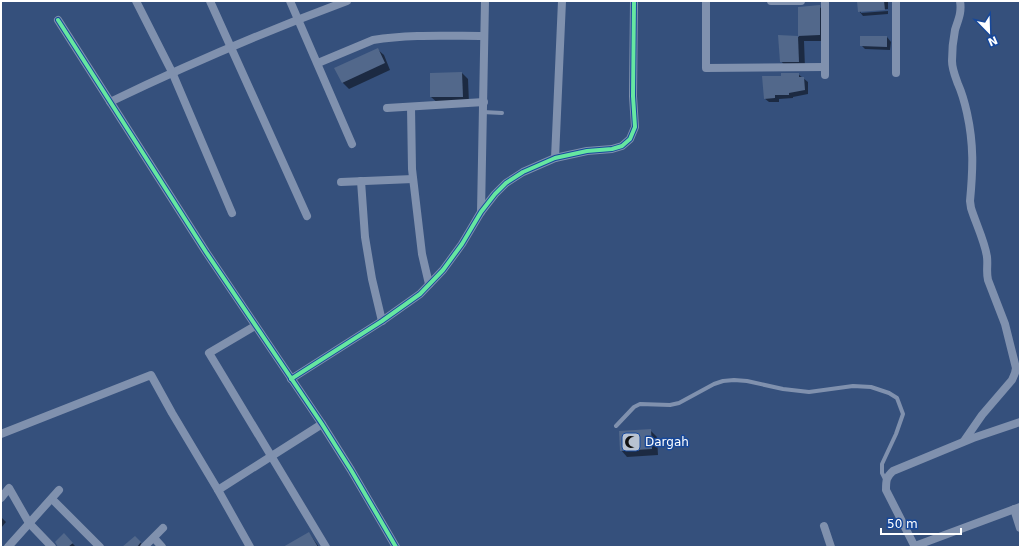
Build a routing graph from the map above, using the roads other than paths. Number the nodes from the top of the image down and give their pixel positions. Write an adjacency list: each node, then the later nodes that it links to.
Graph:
1 (136, 1): 19 (street)
2 (210, 1): 17 (street)
3 (290, 1): 14 (street)
4 (346, 1): 14 (street)
5 (485, 1): 16 (street)
6 (562, 1): 28 (street)
7 (634, 1): 28 (street)
8 (706, 1): 11 (street)
9 (771, 1): 10 (street)
10 (801, 1)
11 (825, 1)
12 (896, 1): 20 (street)
13 (960, 1): 43 (street)
14 (298, 19): 17 (street); 18 (street)
15 (58, 20): 21 (street)
16 (484, 36): 18 (street); 22 (street)
17 (230, 48): 19 (street); 34 (street)
18 (318, 63): 27 (street)
19 (172, 72): 21 (street); 33 (street)
20 (896, 73)
21 (110, 102): 37 (street)
22 (484, 102): 23 (street); 25 (street)
23 (411, 107): 24 (street); 29 (street)
24 (387, 108)
25 (483, 112): 26 (lane); 32 (street)
26 (502, 113)
27 (352, 144)
28 (555, 158): 32 (street)
29 (413, 179): 30 (street); 35 (street)
30 (361, 181): 31 (street); 36 (street)
31 (341, 182)
32 (481, 212): 35 (street)
33 (232, 213)
34 (307, 216)
35 (429, 284): 36 (street)
36 (382, 321): 38 (street)
37 (255, 326): 38 (street); 44 (street)
38 (291, 379): 40 (street)
39 (1020, 422): 43 (street)
40 (322, 424): 44 (street); 63 (street)
41 (616, 426): 45 (lane)
42 (1, 434): 47 (street)
43 (964, 442): 45 (street)
44 (271, 456): 47 (street); 62 (street)
45 (886, 481): 65 (street)
46 (60, 490): 49 (street)
47 (218, 490): 61 (street)
48 (1, 498): 51 (street)
49 (52, 499): 51 (street); 58 (street)
50 (1017, 508): 54 (street); 65 (street)
51 (29, 523): 56 (street); 57 (street)
52 (824, 526): 64 (street)
53 (163, 528): 55 (street)
54 (1020, 528)
55 (154, 538): 59 (street); 60 (street)
56 (8, 547)
57 (52, 547)
58 (100, 547)
59 (144, 547)
60 (162, 547)
61 (250, 547)
62 (326, 547)
63 (396, 547)
64 (831, 547)
65 (915, 547)

